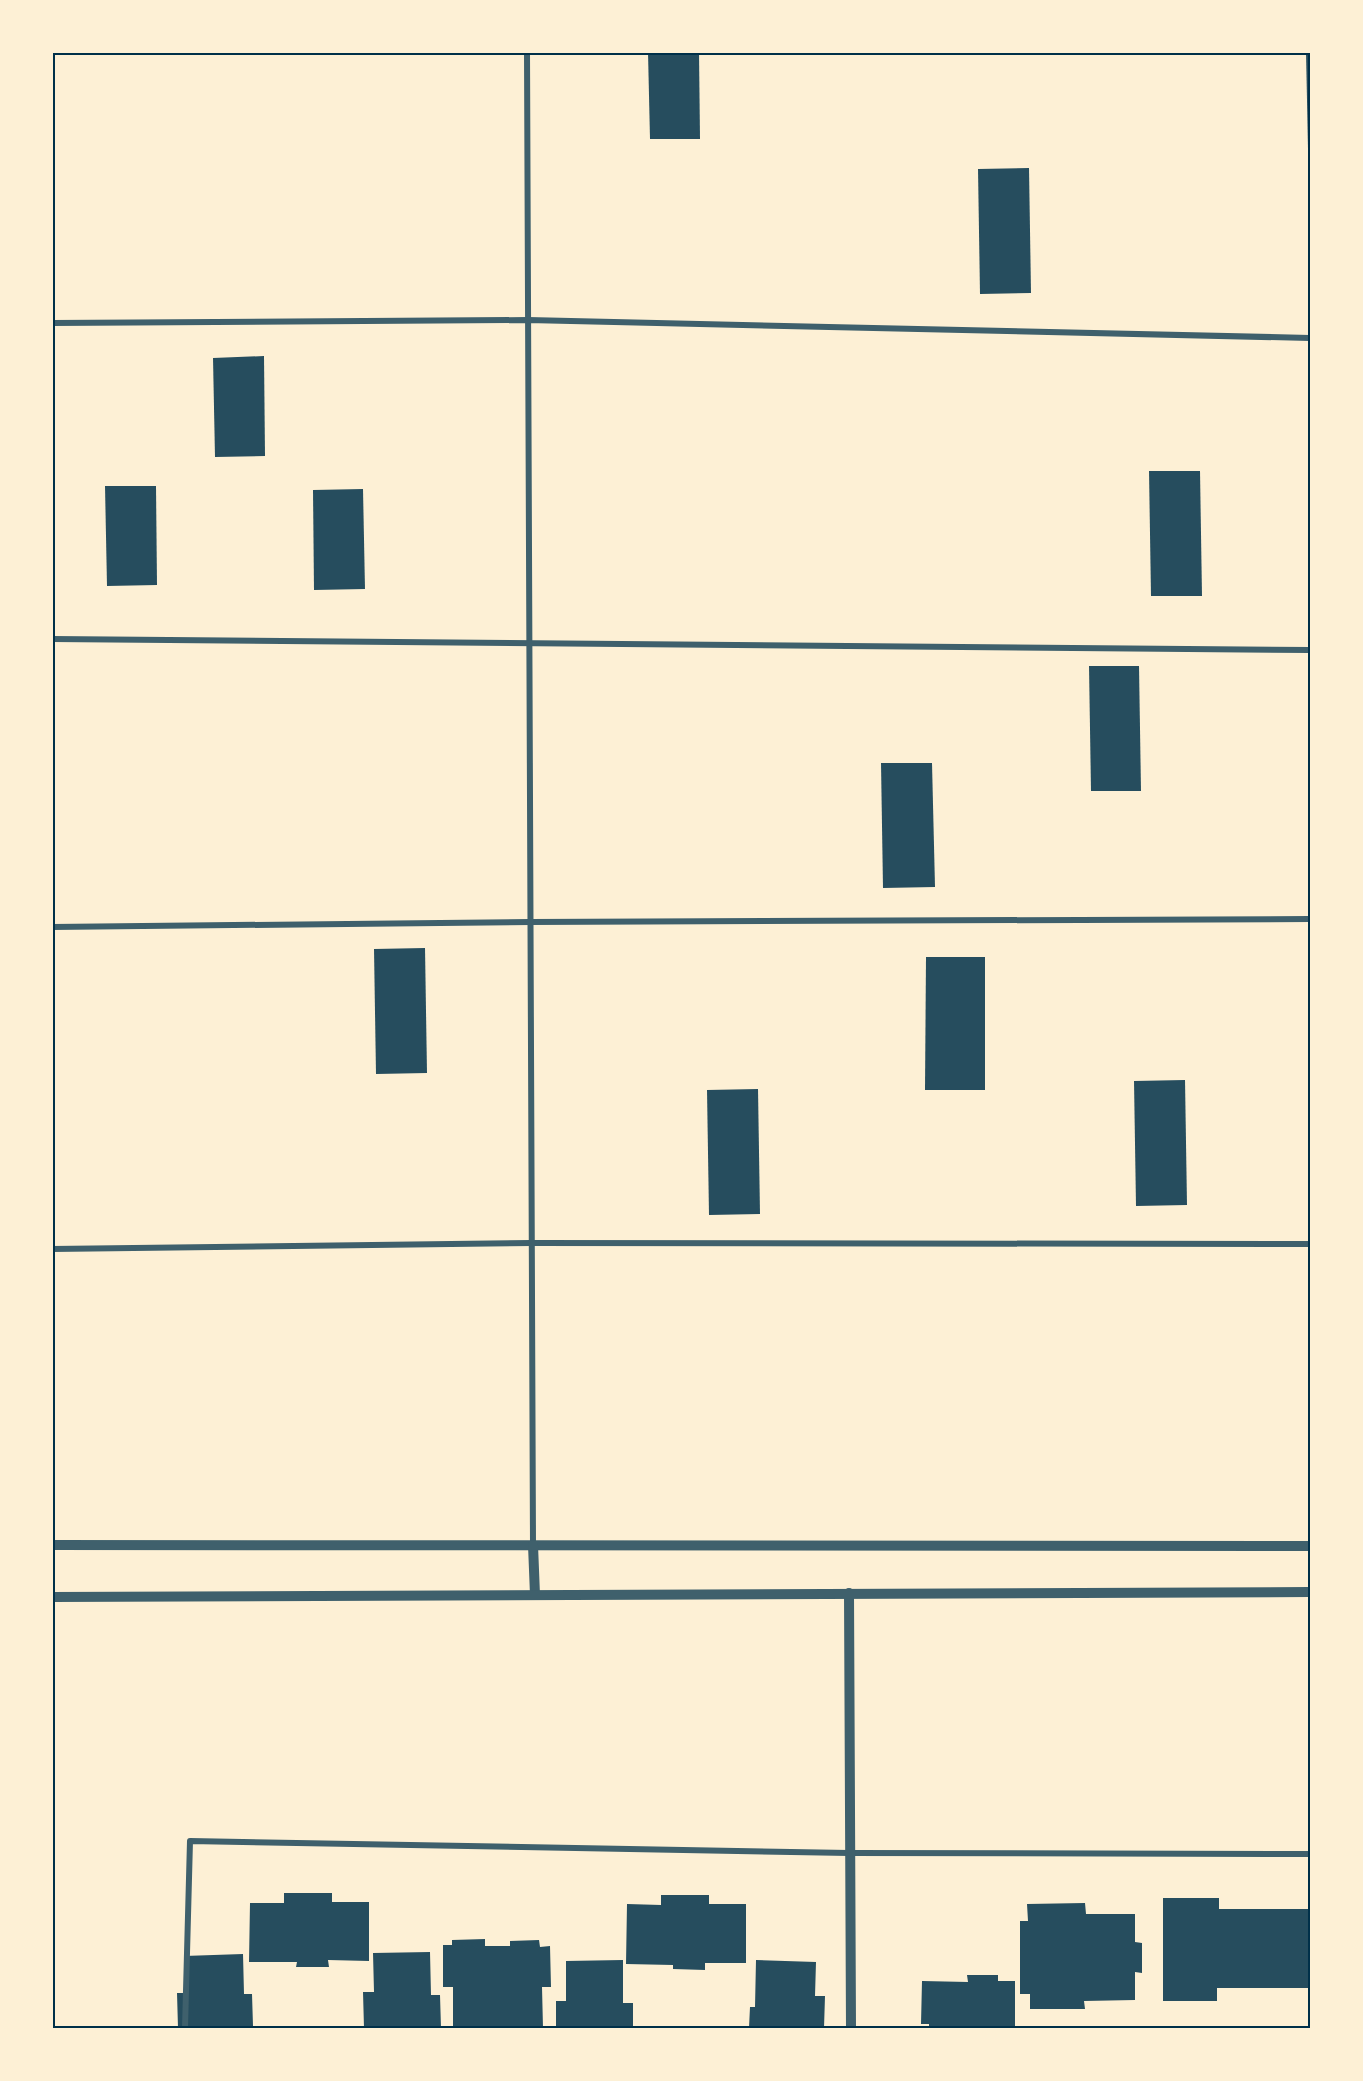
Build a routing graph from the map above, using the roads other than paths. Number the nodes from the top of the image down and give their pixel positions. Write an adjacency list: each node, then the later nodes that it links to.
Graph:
1 (527, 52): 2 (street)
2 (528, 320): 3 (street); 4 (street); 6 (street)
3 (52, 323)
4 (1311, 338)
5 (52, 639): 6 (street)
6 (529, 644): 7 (street); 9 (street)
7 (1311, 650)
8 (1311, 920): 9 (street)
9 (530, 922): 10 (street); 11 (street)
10 (52, 927)
11 (531, 1243): 12 (street); 13 (street); 15 (street)
12 (1311, 1244)
13 (52, 1249)
14 (52, 1545): 15 (street)
15 (533, 1545): 16 (street); 19 (street)
16 (1311, 1546)
17 (1311, 1592): 18 (street)
18 (849, 1593): 19 (street); 21 (street)
19 (535, 1595): 20 (street)
20 (52, 1597)
21 (849, 1853): 22 (street); 23 (street); 24 (street)
22 (1311, 1854)
23 (185, 2028)
24 (851, 2028)

